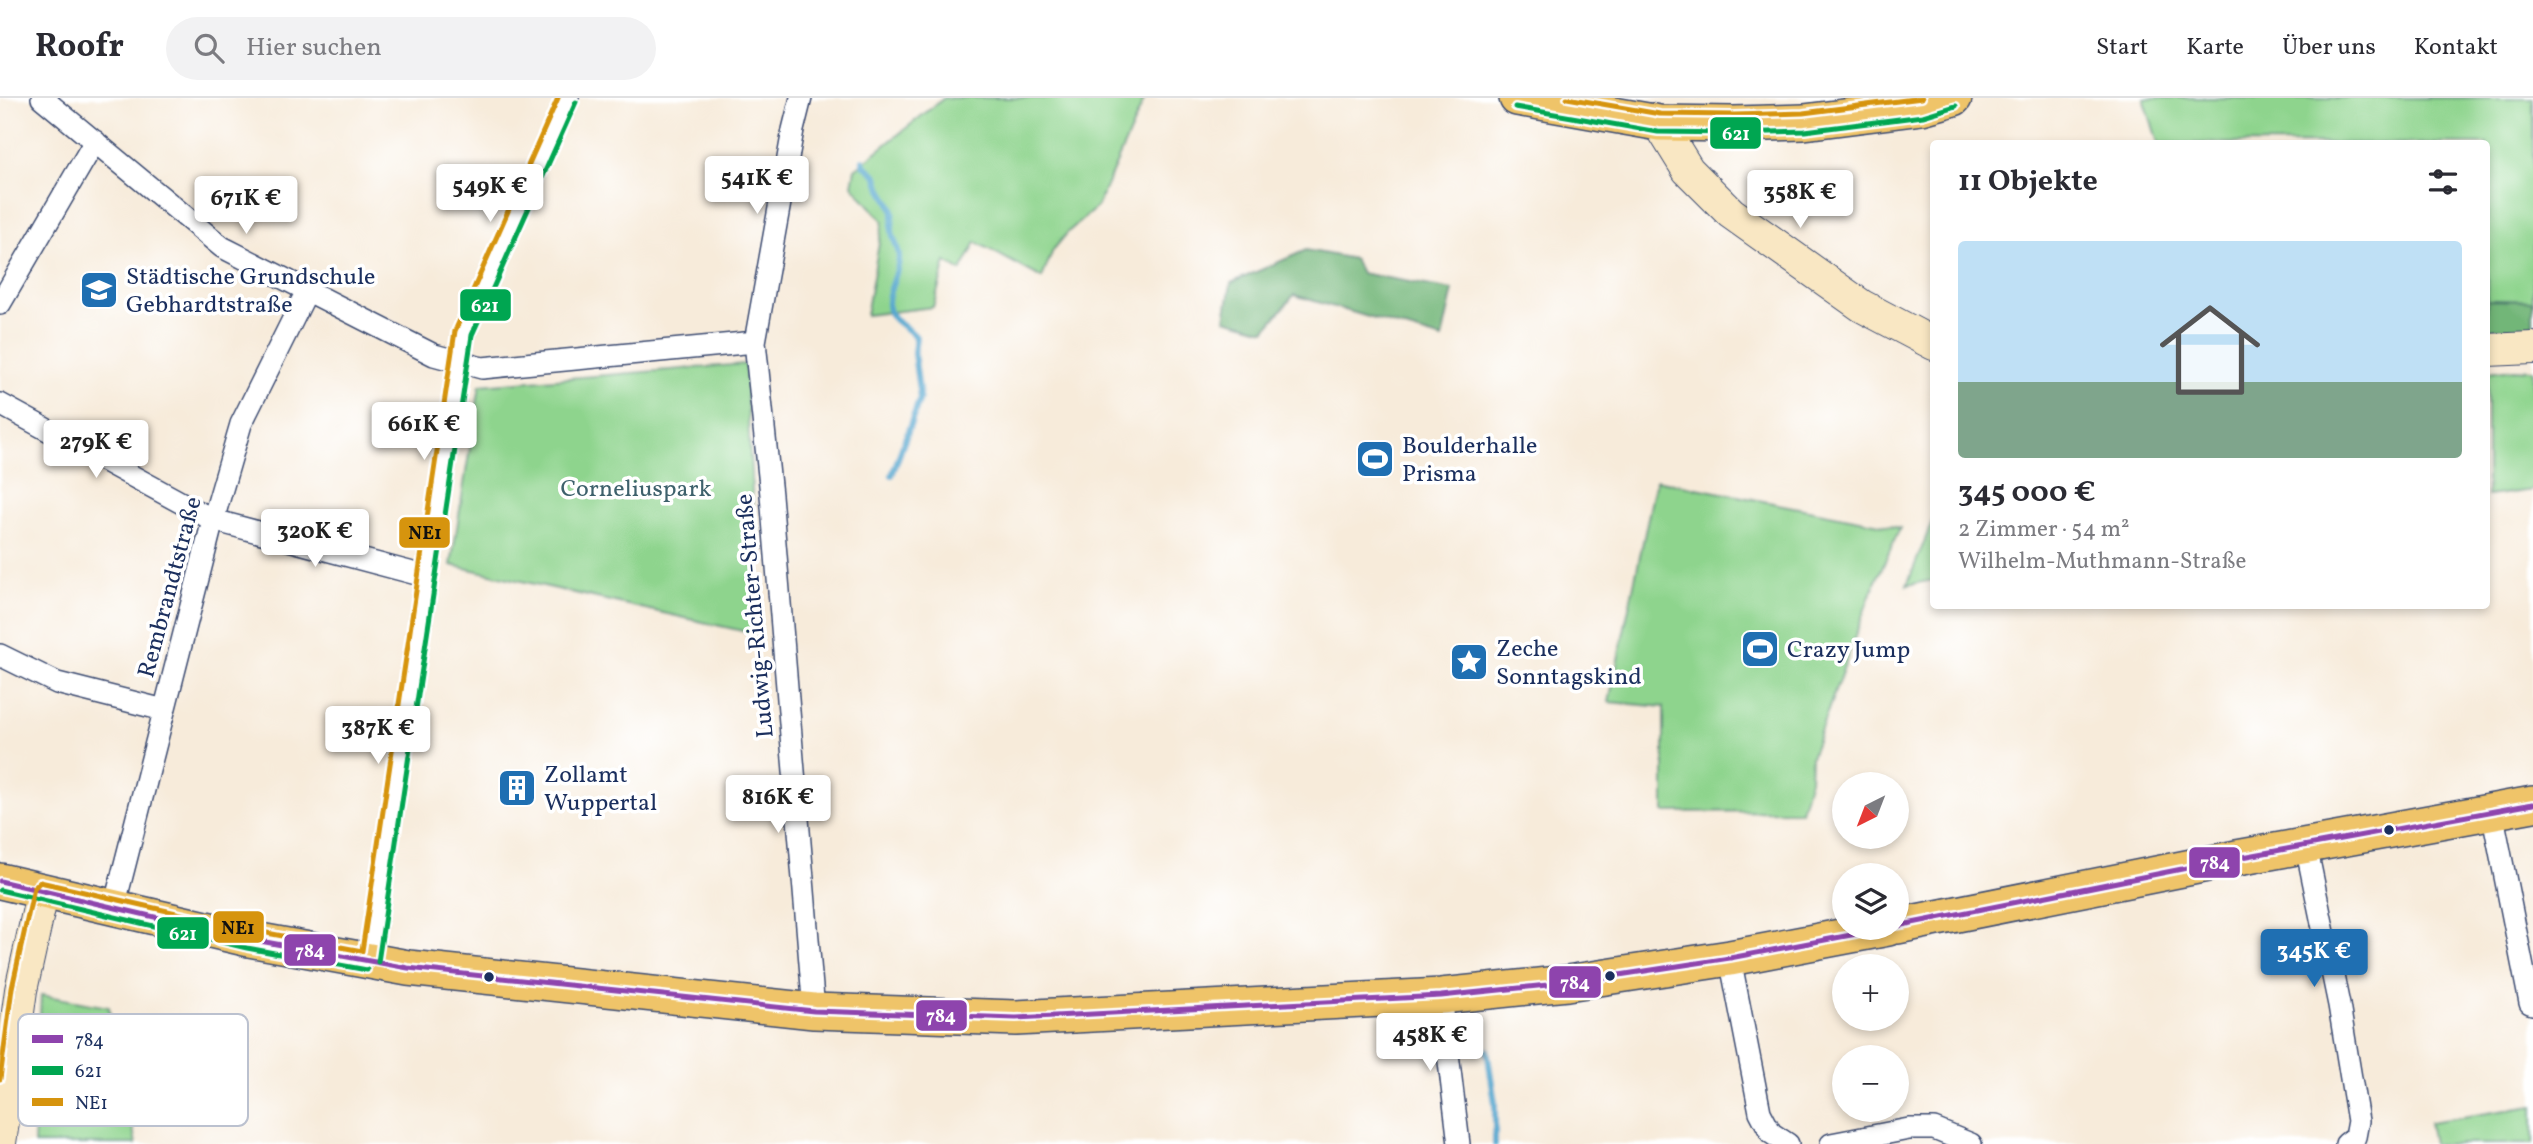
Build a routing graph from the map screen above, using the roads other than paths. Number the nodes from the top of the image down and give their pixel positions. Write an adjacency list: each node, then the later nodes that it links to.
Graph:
1 (42, 98): 7 (street)
2 (568, 98): 14 (street)
3 (801, 98): 10 (street, Ludwig-Richter-Straße)
4 (1517, 98): 6 (main road)
5 (1954, 98): 6 (main road)
6 (1659, 123): 11 (main road)
7 (95, 141): 8 (street); 9 (street)
8 (307, 291): 14 (street); 16 (street, Rembrandtstraße)
9 (0, 304)
10 (755, 342): 14 (street); 32 (street, Ludwig-Richter-Straße)
11 (1930, 342)
12 (2533, 348): 13 (main road)
13 (2490, 351)
14 (461, 363): 17 (street)
15 (0, 404): 16 (street)
16 (213, 520): 17 (street); 19 (street, Rembrandtstraße)
17 (428, 577): 29 (street)
18 (0, 655): 19 (street)
19 (164, 710): 25 (street, Rembrandtstraße)
20 (2533, 804): 21 (main road)
21 (2492, 811): 22 (main road); 31 (street)
22 (2305, 846): 26 (main road); 38 (street)
23 (0, 881): 24 (main road)
24 (43, 890): 25 (main road); 33 (main road)
25 (114, 907): 29 (main road)
26 (1909, 924)
27 (1832, 939): 28 (main road)
28 (1730, 958): 30 (main road); 35 (street)
29 (369, 961): 32 (main road)
30 (1441, 996): 32 (main road); 34 (street)
31 (2533, 1004)
32 (814, 1011)
33 (0, 1143)
34 (1459, 1144)
35 (1788, 1144)
36 (1831, 1144): 37 (street)
37 (1971, 1144)
38 (2346, 1144)

